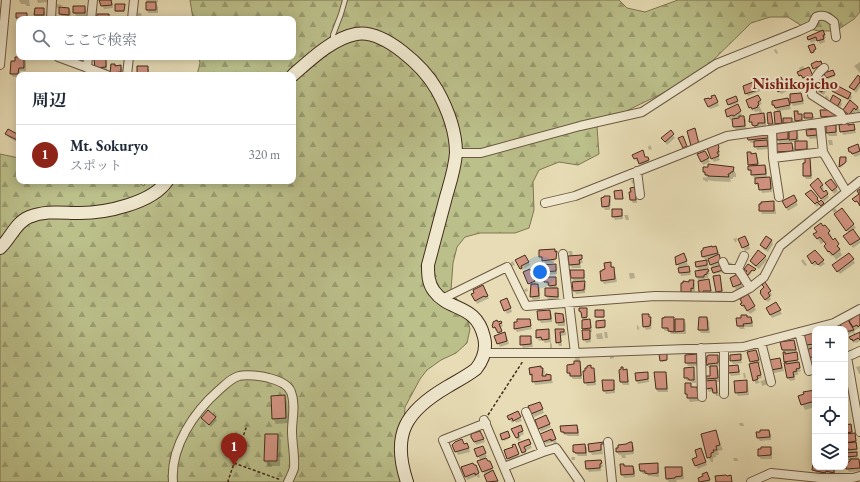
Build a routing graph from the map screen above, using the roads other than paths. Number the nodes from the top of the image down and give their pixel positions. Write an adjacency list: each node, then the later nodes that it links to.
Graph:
1 (6, 0): 14 (street)
2 (52, 0): 6 (street)
3 (93, 0): 7 (street)
4 (134, 0): 8 (street)
5 (345, 0): 10 (lane)
6 (51, 16)
7 (91, 16)
8 (132, 16)
9 (836, 37): 25 (street)
10 (333, 44): 19 (main road); 25 (main road)
11 (66, 60): 15 (street)
12 (88, 60): 15 (street)
13 (129, 60): 18 (street)
14 (0, 65)
15 (87, 68): 17 (street)
16 (824, 68): 21 (street)
17 (98, 72)
18 (128, 72)
19 (296, 72)
20 (860, 117): 21 (street)
21 (844, 120): 22 (street)
22 (820, 123): 23 (street); 24 (street)
23 (772, 130): 26 (street); 27 (street)
24 (823, 152): 26 (street); 30 (street)
25 (456, 153): 40 (main road)
26 (773, 158): 32 (street)
27 (637, 171): 31 (street); 33 (street)
28 (860, 180): 30 (street)
29 (165, 184): 34 (main road)
30 (846, 192): 39 (street)
31 (640, 195)
32 (779, 197)
33 (545, 203)
34 (0, 248)
35 (562, 254): 41 (street)
36 (744, 256): 38 (street)
37 (723, 262): 38 (street)
38 (738, 269): 39 (street)
39 (750, 288): 41 (street)
40 (442, 299): 41 (street); 51 (main road)
41 (569, 302): 50 (street)
42 (860, 308): 43 (street)
43 (835, 326)
44 (812, 330): 45 (street)
45 (799, 332): 46 (street); 54 (street)
46 (761, 342): 48 (street); 55 (street)
47 (701, 348): 48 (street); 50 (street); 57 (street)
48 (724, 348): 56 (street)
49 (860, 351): 52 (street)
50 (575, 352): 51 (street)
51 (484, 353): 66 (main road)
52 (848, 354)
53 (847, 362): 59 (street)
54 (810, 371)
55 (771, 382)
56 (724, 394)
57 (702, 397)
58 (526, 412): 61 (street)
59 (860, 432)
60 (608, 442): 70 (street)
61 (542, 452): 62 (street); 69 (street)
62 (504, 467): 67 (street); 68 (street)
63 (860, 476): 71 (street)
64 (285, 481): 65 (street)
65 (172, 482)
66 (407, 482)
67 (461, 482)
68 (510, 482)
69 (580, 482)
70 (612, 482)
71 (751, 482)

